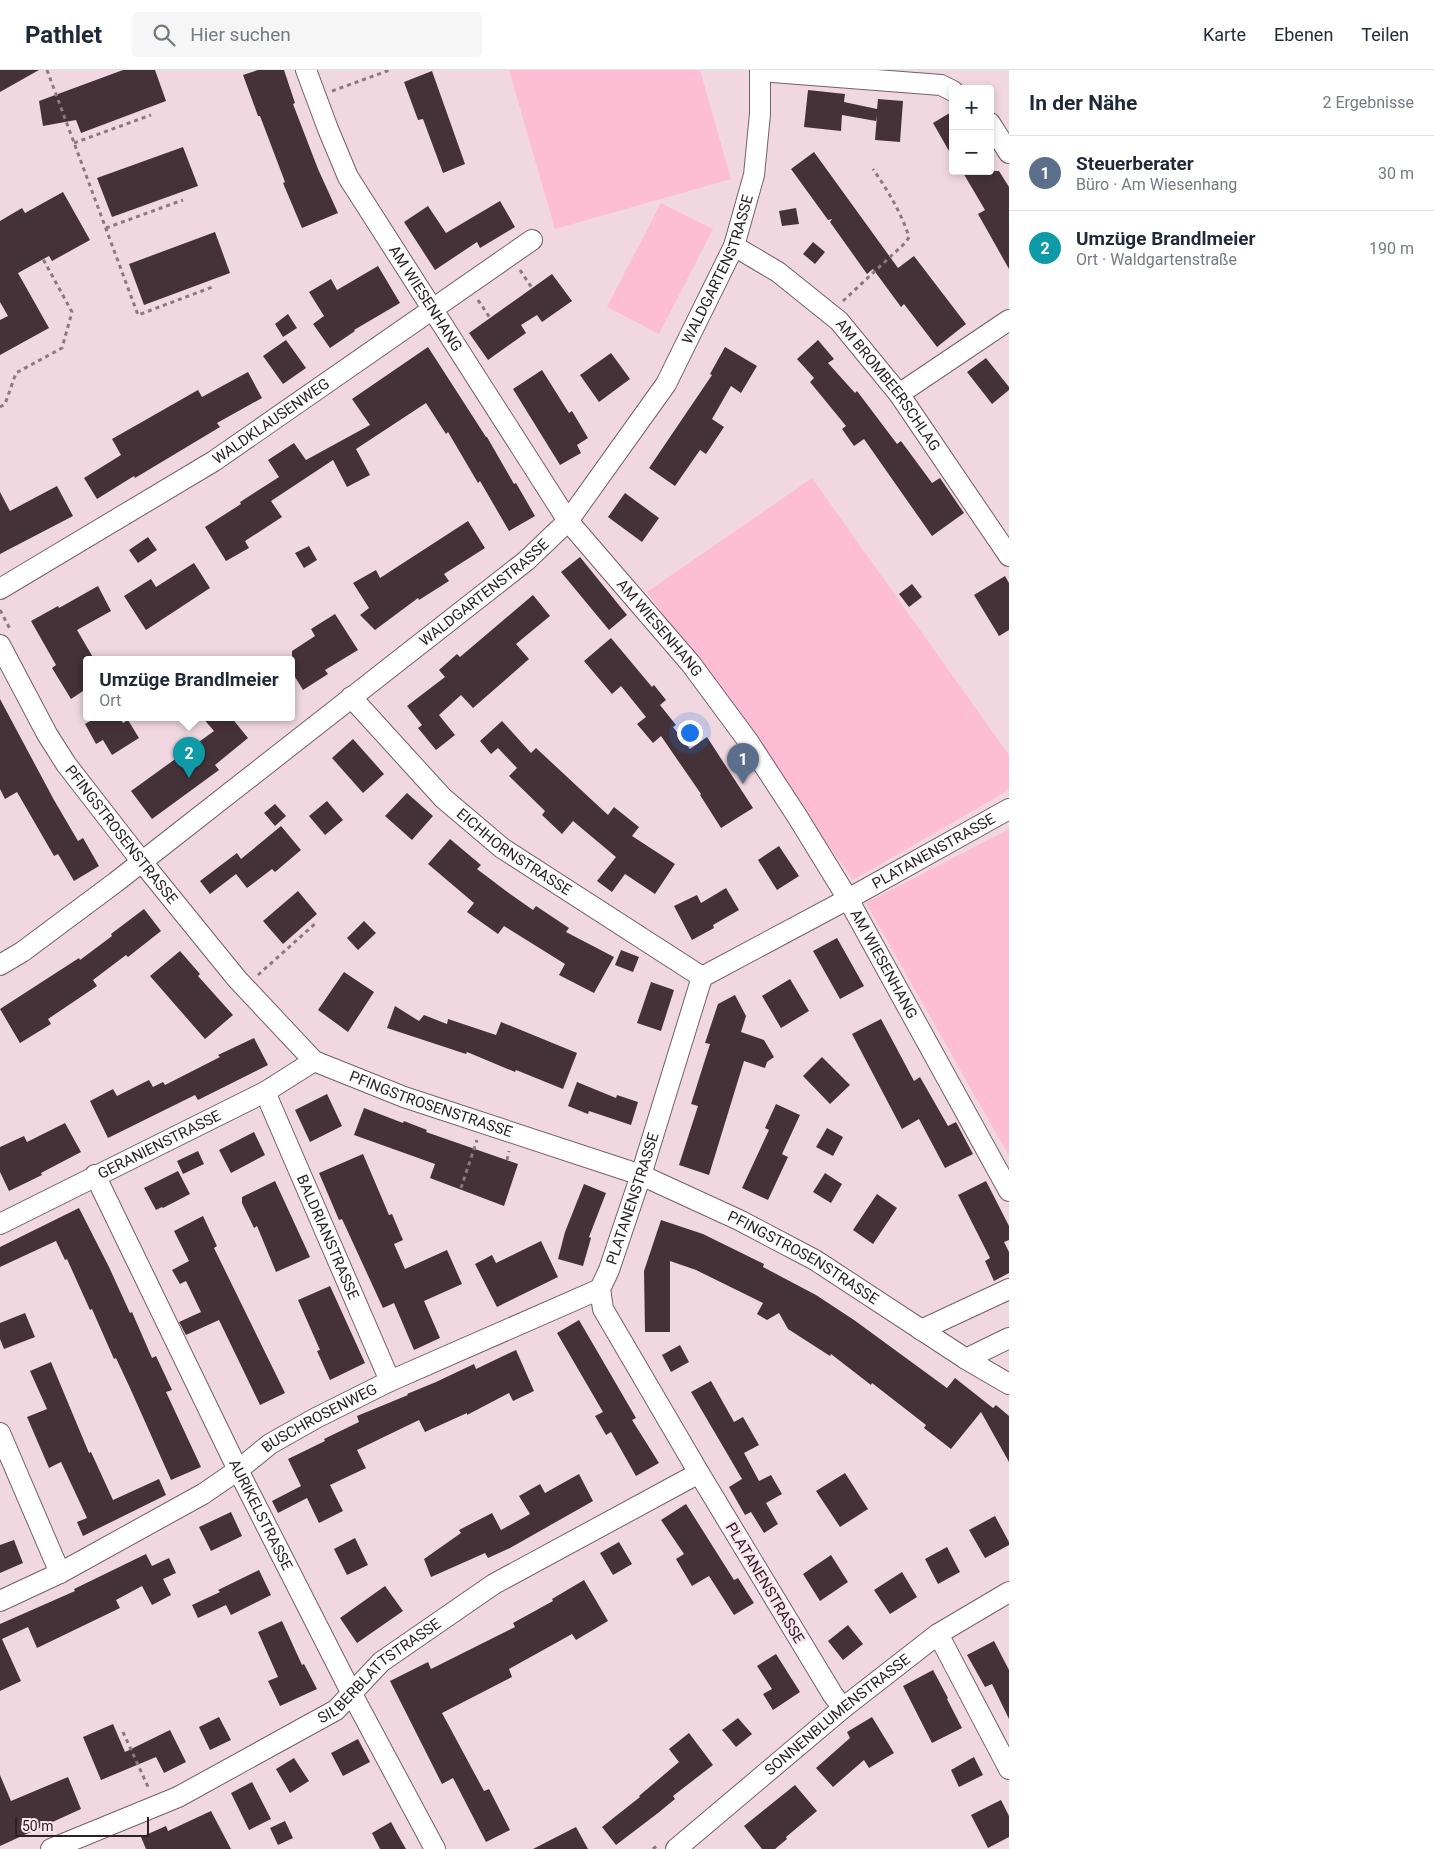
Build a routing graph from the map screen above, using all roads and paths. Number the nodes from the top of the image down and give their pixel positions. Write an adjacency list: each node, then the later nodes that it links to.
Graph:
1 (47, 70): 9 (path)
2 (306, 70): 6 (street, AM WIESENHANG)
3 (390, 70): 6 (path)
4 (760, 70): 5 (street); 15 (street, WALDGARTENSTRASSE)
5 (946, 82)
6 (315, 98): 18 (street, AM WIESENHANG)
7 (151, 115): 9 (path)
8 (994, 129): 10 (street)
9 (74, 143): 13 (path)
10 (1009, 153)
11 (874, 169): 19 (path)
12 (183, 200): 13 (path)
13 (106, 228): 17 (path)
14 (532, 240): 18 (street, WALDKLAUSENWEG)
15 (734, 246): 19 (street, AM BROMBEERSCHLAG); 23 (street, WALDGARTENSTRASSE)
16 (43, 259): 22 (path)
17 (214, 286)
18 (433, 309): 23 (street, AM WIESENHANG); 25 (street, WALDKLAUSENWEG)
19 (829, 313): 21 (street, AM BROMBEERSCHLAG)
20 (1009, 320): 21 (street)
21 (899, 394): 24 (street, AM BROMBEERSCHLAG)
22 (0, 407)
23 (568, 521): 28 (street, WALDGARTENSTRASSE); 31 (street, AM WIESENHANG)
24 (1009, 556)
25 (0, 588)
26 (0, 645): 27 (street, PFINGSTROSENSTRASSE)
27 (5, 668): 30 (street, PFINGSTROSENSTRASSE)
28 (351, 697): 30 (street, WALDGARTENSTRASSE); 34 (street, EICHHORNSTRASSE)
29 (1009, 809): 31 (street, PLATANENSTRASSE)
30 (142, 862): 33 (street, WALDGARTENSTRASSE); 35 (street, PFINGSTROSENSTRASSE)
31 (848, 899): 34 (street, PLATANENSTRASSE); 42 (street, AM WIESENHANG)
32 (317, 922): 35 (path)
33 (0, 965)
34 (702, 977): 40 (street, PLATANENSTRASSE)
35 (244, 987): 36 (street, PFINGSTROSENSTRASSE)
36 (314, 1061): 37 (street, GERANIENSTRASSE); 38 (street, PFINGSTROSENSTRASSE)
37 (265, 1092): 39 (street, GERANIENSTRASSE); 49 (street, BALDRIANSTRASSE)
38 (484, 1123): 40 (street, PFINGSTROSENSTRASSE); 41 (path)
39 (96, 1175): 43 (street, GERANIENSTRASSE); 52 (street, AURIKELSTRASSE)
40 (641, 1175): 44 (street, PLATANENSTRASSE); 46 (street, PFINGSTROSENSTRASSE)
41 (460, 1188)
42 (1009, 1191)
43 (0, 1224)
44 (600, 1289): 49 (street, BUSCHROSENWEG); 53 (street, PLATANENSTRASSE)
45 (1009, 1289): 46 (street)
46 (921, 1330): 48 (street, PFINGSTROSENSTRASSE)
47 (1009, 1338): 48 (street)
48 (966, 1359): 50 (street, PFINGSTROSENSTRASSE)
49 (390, 1381): 52 (street, BUSCHROSENWEG)
50 (1009, 1384)
51 (0, 1433): 54 (street)
52 (238, 1470): 54 (street, BUSCHROSENWEG); 58 (street, AURIKELSTRASSE)
53 (699, 1473): 58 (street, SILBERBLATTSTRASSE); 59 (street, PLATANENSTRASSE)
54 (60, 1573): 56 (street, BUSCHROSENWEG)
55 (1009, 1592): 57 (street, SONNENBLUMENSTRASSE)
56 (0, 1601)
57 (938, 1634): 59 (street, SONNENBLUMENSTRASSE); 61 (street)
58 (352, 1694): 62 (street, SILBERBLATTSTRASSE); 64 (street, AURIKELSTRASSE)
59 (843, 1708): 65 (street, SONNENBLUMENSTRASSE)
60 (124, 1732): 62 (path)
61 (1009, 1770)
62 (156, 1806): 63 (street, SILBERBLATTSTRASSE)
63 (51, 1849)
64 (435, 1849)
65 (676, 1849)

